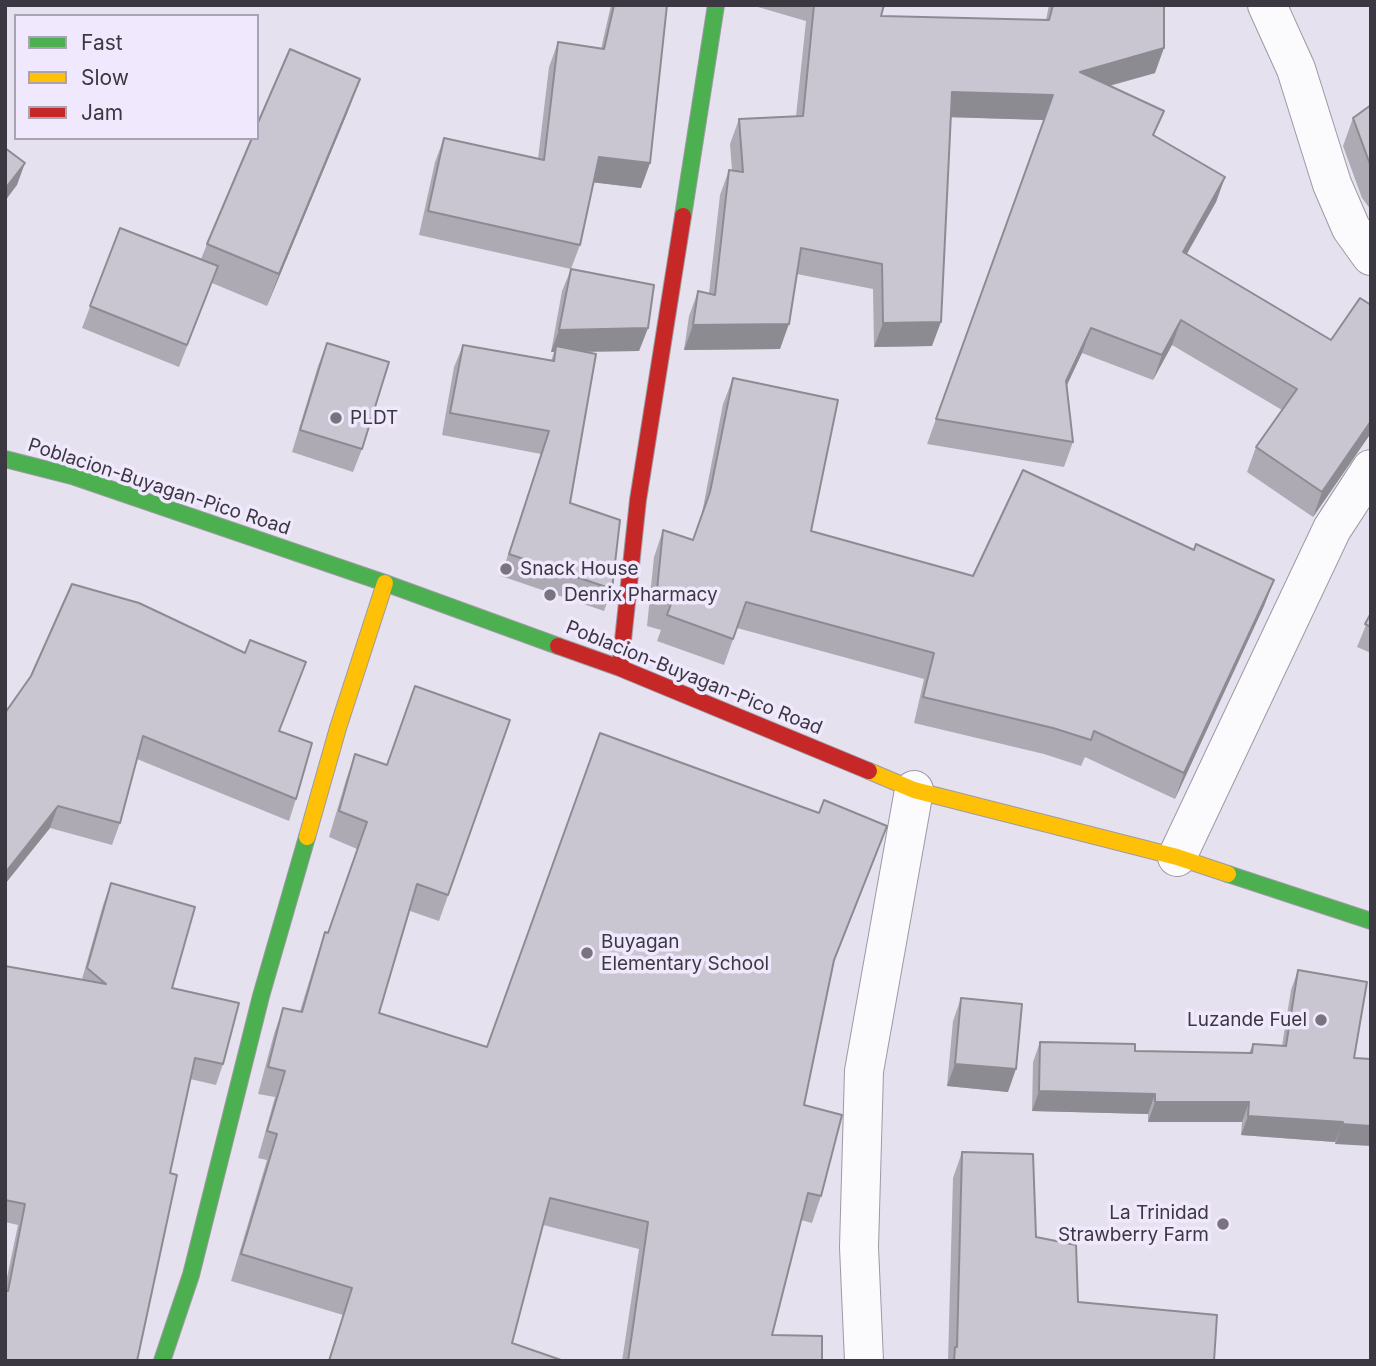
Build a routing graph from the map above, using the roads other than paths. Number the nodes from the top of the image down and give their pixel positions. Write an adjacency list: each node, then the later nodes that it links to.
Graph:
1 (716, 5): 7 (street)
2 (1267, 5): 3 (street)
3 (1371, 256)
4 (5, 459): 6 (street, Poblacion-Buyagan-Pico Road)
5 (1371, 469): 9 (street)
6 (384, 583): 7 (street, Poblacion-Buyagan-Pico Road); 11 (street)
7 (620, 668): 8 (street, Poblacion-Buyagan-Pico Road)
8 (914, 790): 9 (street, Poblacion-Buyagan-Pico Road); 12 (street)
9 (1177, 857): 10 (street, Poblacion-Buyagan-Pico Road)
10 (1371, 921)
11 (162, 1361)
12 (864, 1361)

